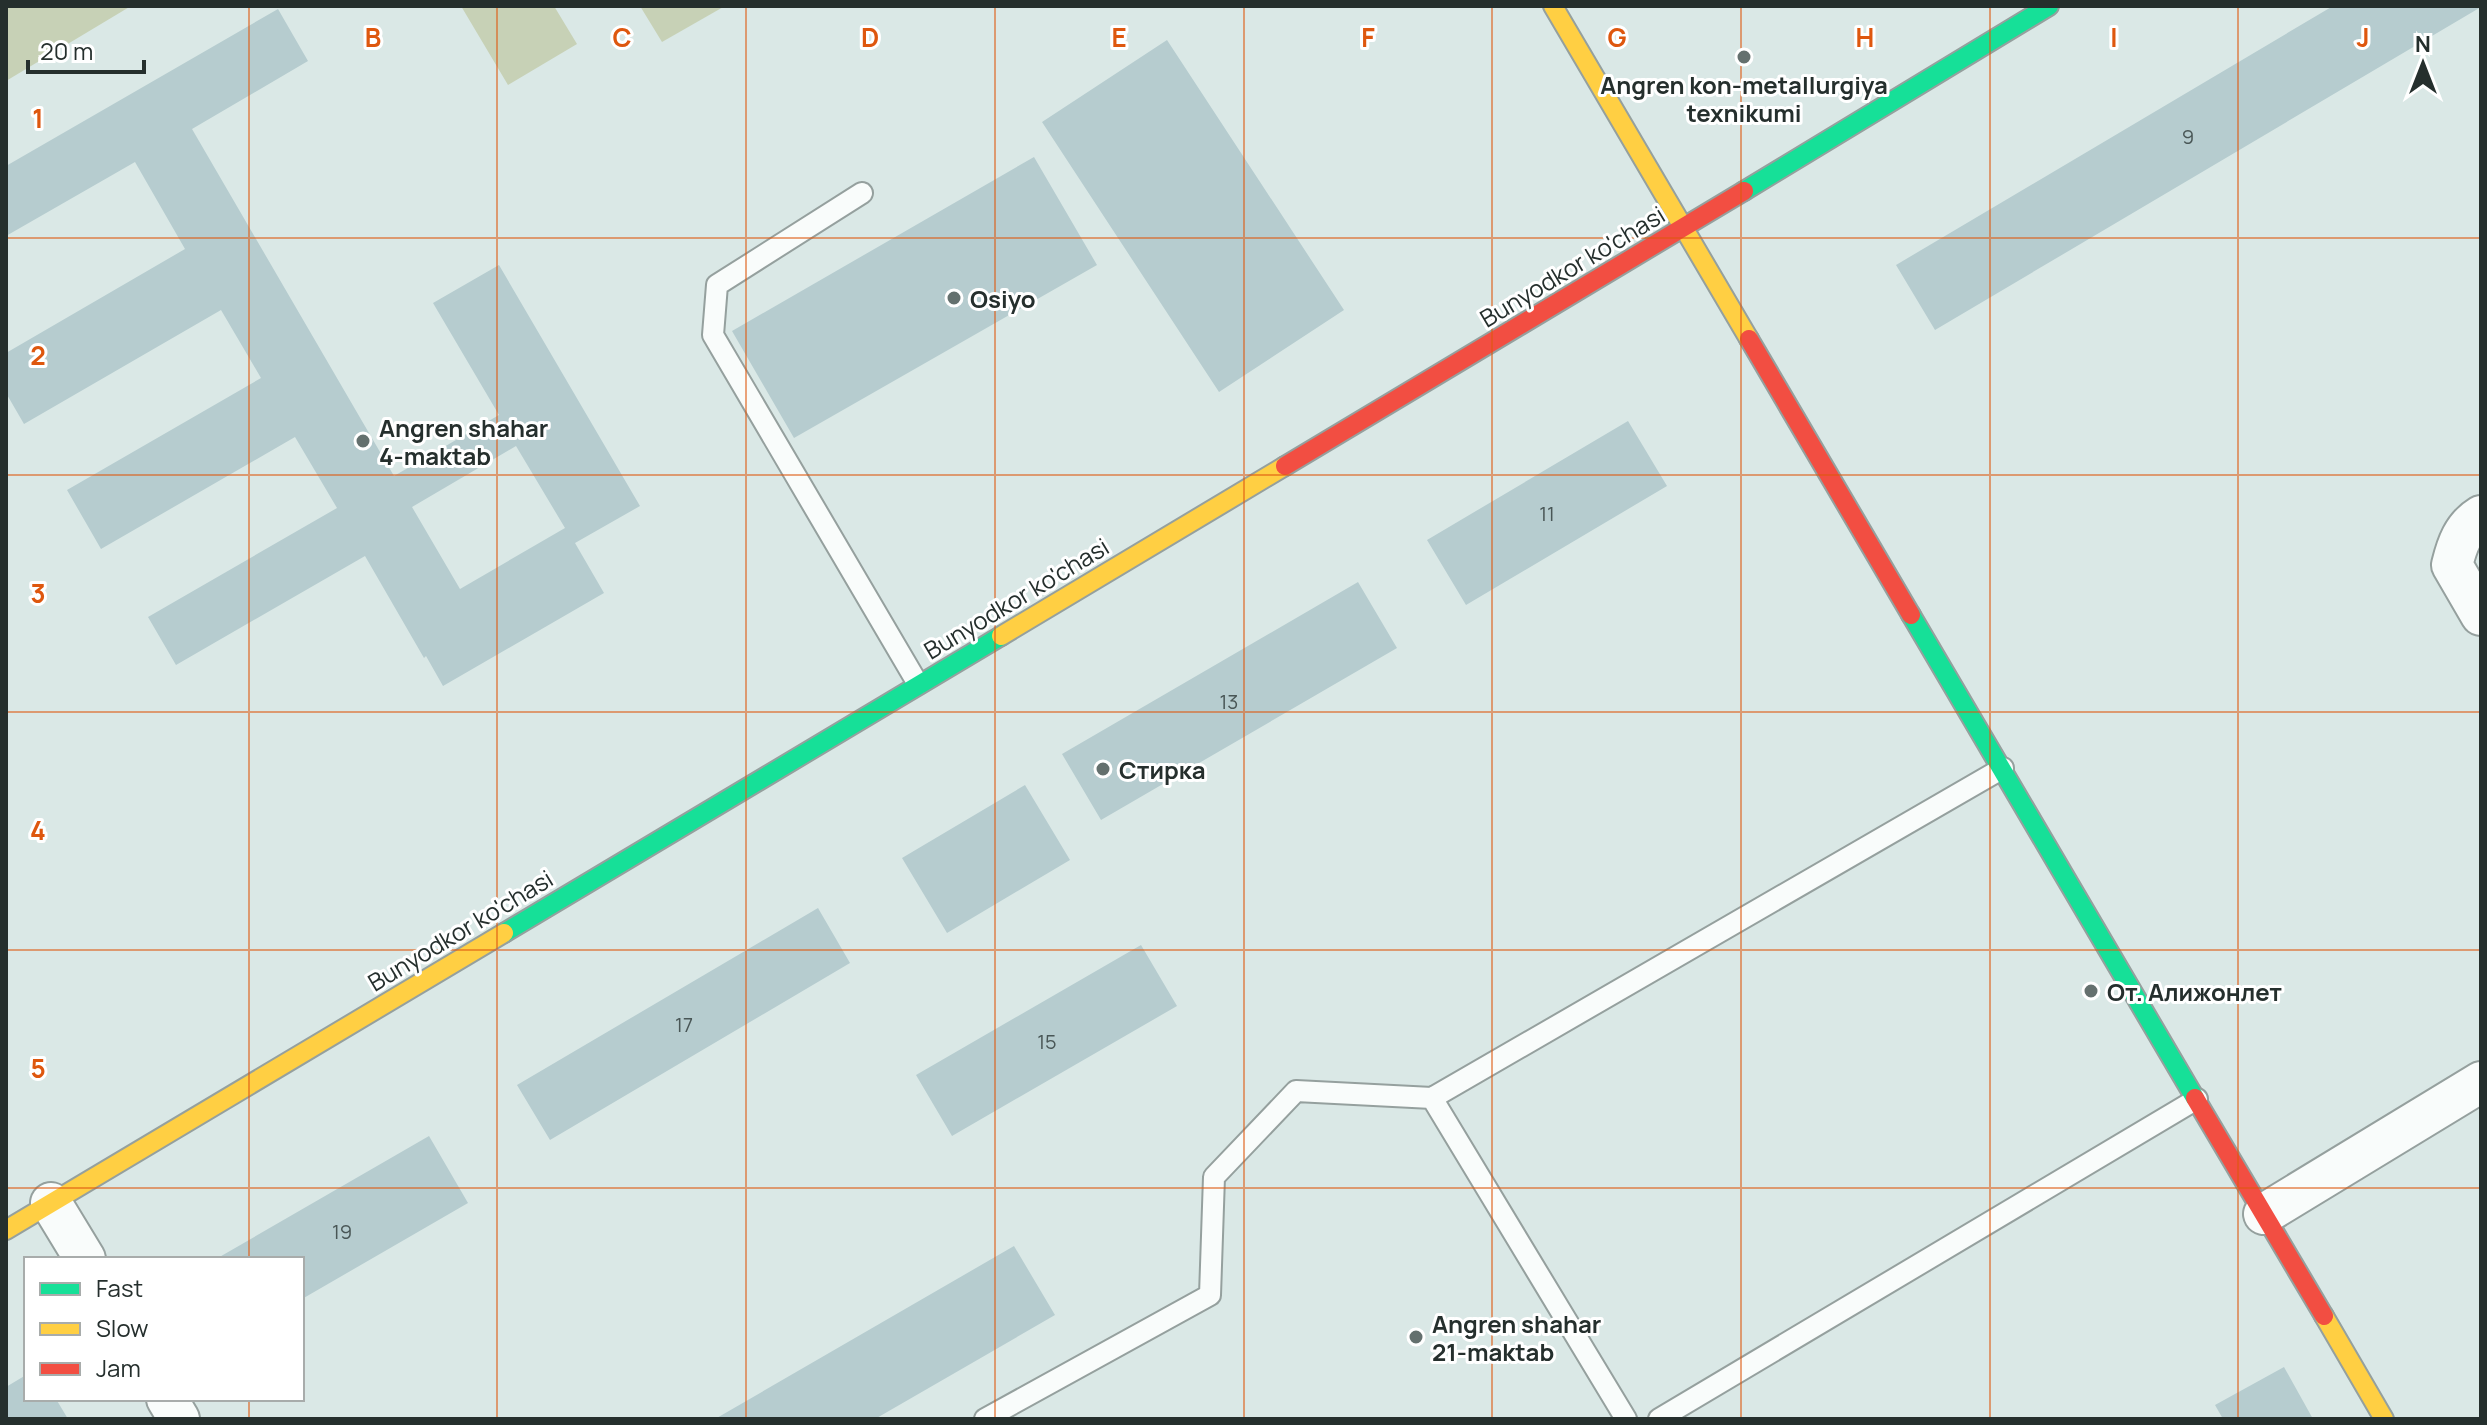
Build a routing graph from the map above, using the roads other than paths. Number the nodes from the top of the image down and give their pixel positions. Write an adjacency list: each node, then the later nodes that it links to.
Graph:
1 (1553, 6): 4 (main road)
2 (2049, 6): 4 (main road, Bunyodkor ko'chasi)
3 (862, 193): 7 (lane)
4 (1685, 227): 7 (main road, Bunyodkor ko'chasi); 8 (main road)
5 (2481, 516): 6 (street)
6 (2481, 615)
7 (918, 684): 12 (main road, Bunyodkor ko'chasi)
8 (2003, 768): 10 (lane); 11 (main road)
9 (2481, 1082): 13 (street)
10 (1432, 1098): 18 (lane); 19 (lane)
11 (2197, 1099): 13 (main road); 20 (lane)
12 (51, 1203): 14 (main road, Bunyodkor ko'chasi); 15 (street)
13 (2264, 1214): 21 (main road)
14 (6, 1230)
15 (84, 1257)
16 (168, 1401): 17 (street)
17 (179, 1419)
18 (985, 1419)
19 (1626, 1419)
20 (1659, 1419)
21 (2384, 1419)

